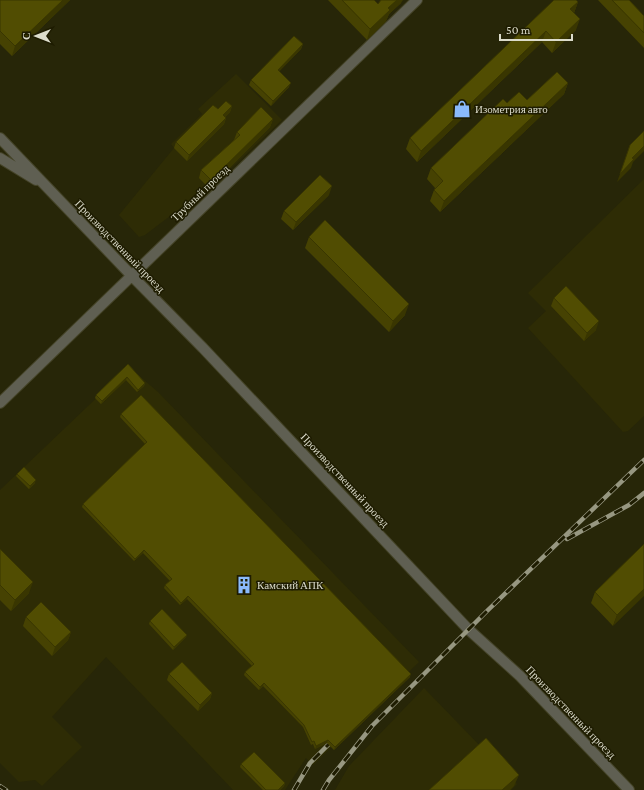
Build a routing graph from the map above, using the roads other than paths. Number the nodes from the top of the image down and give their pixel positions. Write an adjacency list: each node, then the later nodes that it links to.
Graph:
1 (417, 0): 6 (street, Трубный проезд)
2 (0, 138): 3 (street, Производственный проезд)
3 (13, 151): 4 (street); 5 (street, Производственный проезд)
4 (1, 161): 5 (street, Производственный проезд)
5 (44, 185): 6 (street, Производственный проезд)
6 (132, 276): 7 (street, Трубный проезд); 8 (street, Производственный проезд)
7 (0, 403)
8 (629, 790)

